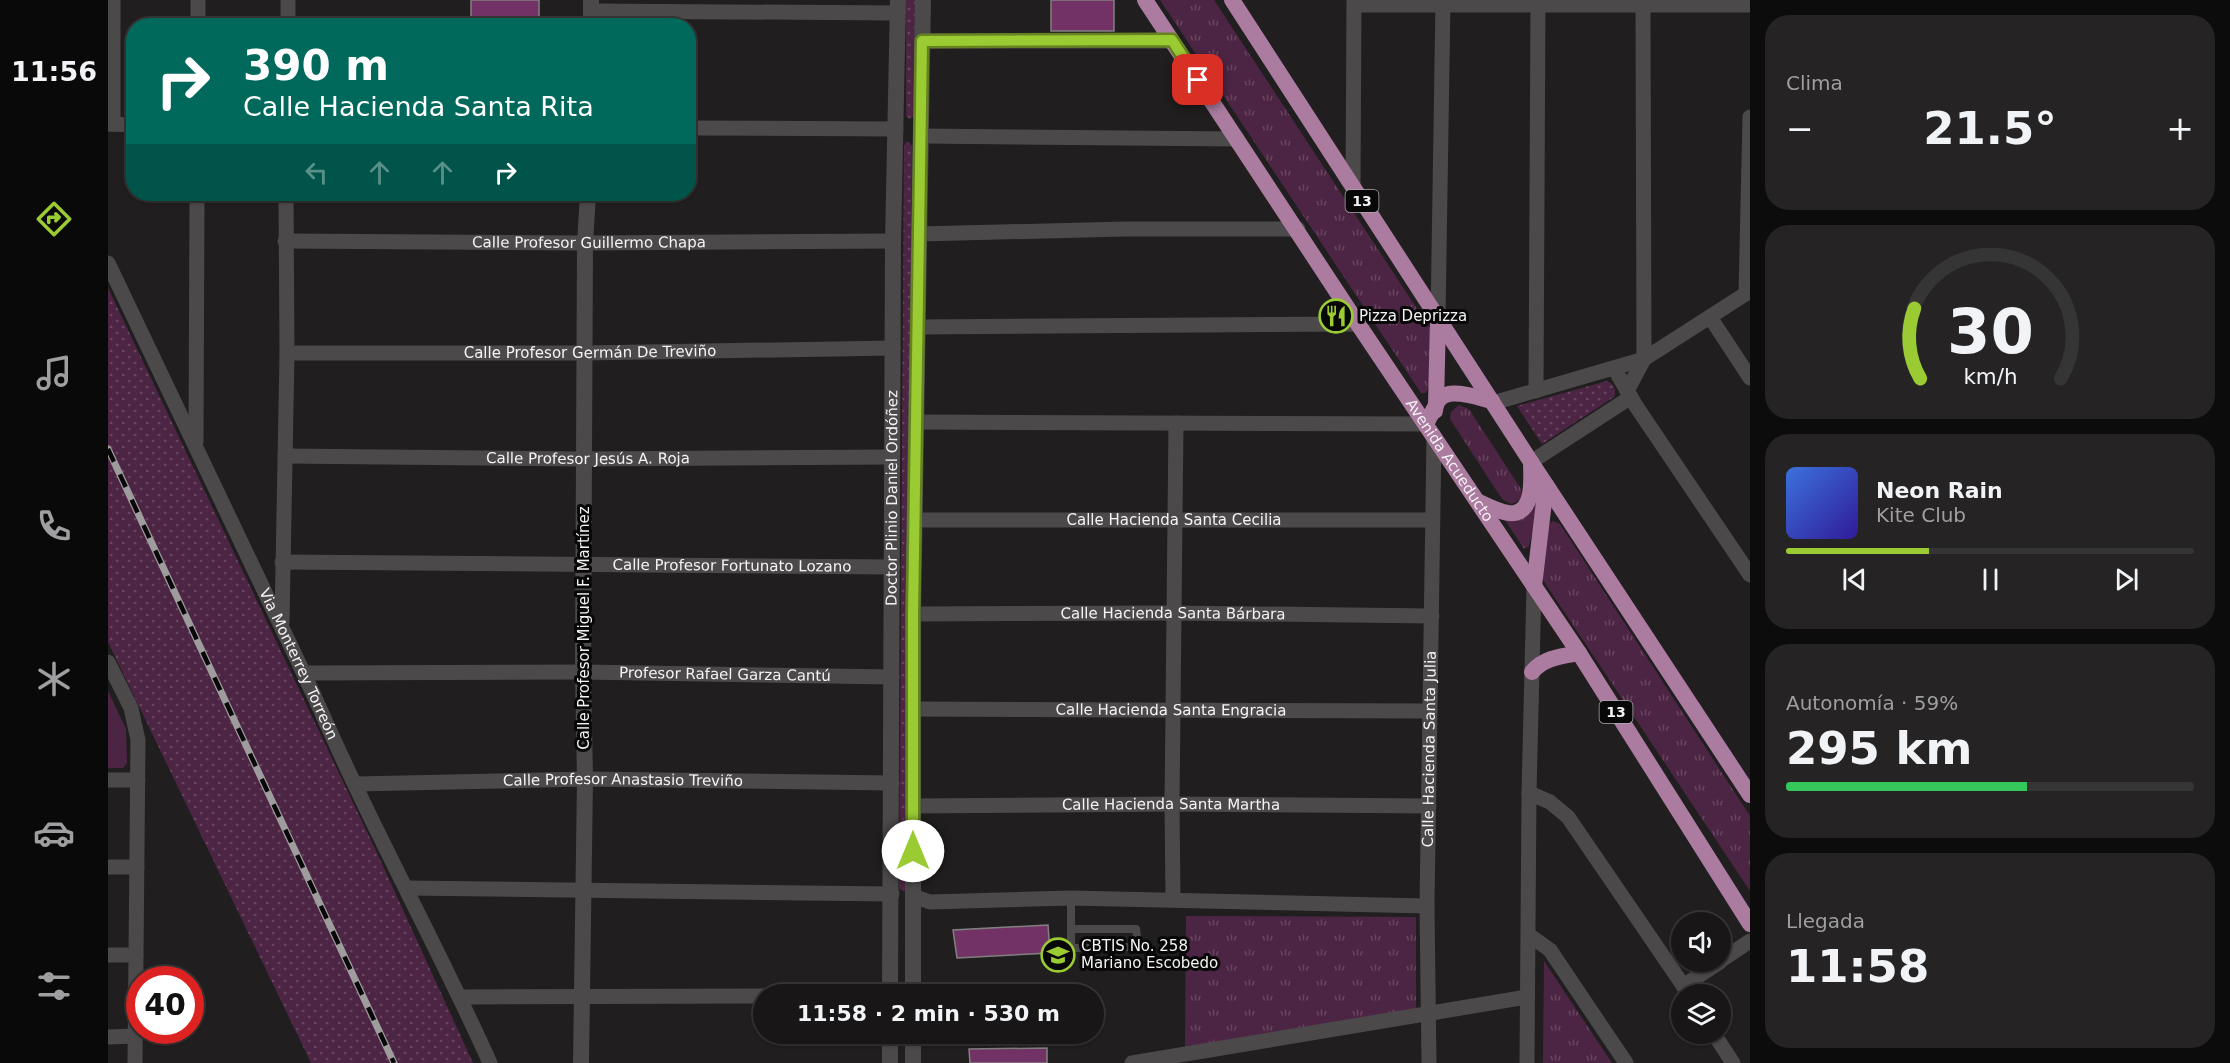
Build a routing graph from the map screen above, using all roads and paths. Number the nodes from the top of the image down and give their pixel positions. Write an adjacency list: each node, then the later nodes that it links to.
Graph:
1 (113, 0): 19 (street)
2 (198, 0): 14 (street)
3 (288, 0): 15 (street)
4 (923, 0): 17 (street, Doctor Plinio Daniel Ordóñez)
5 (1145, 0): 16 (main road, Avenida Acueducto / 13)
6 (1232, 0): 25 (main road, 13)
7 (1354, 3): 8 (street); 25 (street)
8 (1443, 3): 9 (street); 37 (street)
9 (1538, 3): 10 (street); 46 (street)
10 (1643, 5): 11 (street); 43 (street)
11 (1750, 5)
12 (898, 7): 13 (street); 22 (street, Doctor Plinio Daniel Ordóñez)
13 (591, 12)
14 (198, 18)
15 (288, 18)
16 (1172, 40): 17 (street); 24 (main road, Avenida Acueducto / 13)
17 (922, 41): 23 (street, Doctor Plinio Daniel Ordóñez)
18 (1750, 117): 35 (street)
19 (110, 124): 20 (street)
20 (126, 124)
21 (696, 128): 22 (street)
22 (896, 129): 23 (street); 32 (street, Doctor Plinio Daniel Ordóñez)
23 (921, 136): 24 (street); 30 (street, Doctor Plinio Daniel Ordóñez)
24 (1237, 139): 29 (main road, Avenida Acueducto / 13)
25 (1353, 187): 37 (main road, 13)
26 (197, 201): 53 (street)
27 (286, 201): 31 (street)
28 (588, 201): 33 (street, Calle Profesor Miguel F. Martínez)
29 (1298, 229): 30 (street); 38 (main road, Avenida Acueducto / 13)
30 (919, 234): 39 (street, Doctor Plinio Daniel Ordóñez)
31 (285, 241): 33 (street, Calle Profesor Guillermo Chapa); 41 (street)
32 (893, 241): 33 (street, Calle Profesor Guillermo Chapa); 40 (street, Doctor Plinio Daniel Ordóñez)
33 (585, 243): 42 (street, Calle Profesor Miguel F. Martínez)
34 (108, 263): 53 (street, Via Monterrey Torreón)
35 (1748, 292): 36 (street)
36 (1710, 317): 43 (street); 45 (street)
37 (1438, 319): 48 (main road, 13); 49 (main road)
38 (1358, 324): 39 (street); 52 (main road, Avenida Acueducto / 13)
39 (917, 327): 50 (street, Doctor Plinio Daniel Ordóñez)
40 (893, 348): 42 (street, Calle Profesor Germán De Treviño); 55 (street, Doctor Plinio Daniel Ordóñez)
41 (286, 353): 42 (street, Calle Profesor Germán De Treviño); 54 (street)
42 (585, 353): 56 (street, Calle Profesor Miguel F. Martínez)
43 (1644, 359): 44 (street); 47 (street)
44 (1614, 368): 46 (street); 47 (street)
45 (1750, 378)
46 (1536, 391): 48 (street)
47 (1629, 394): 57 (street); 66 (street)
48 (1492, 402): 49 (main road); 57 (main road, 13)
49 (1436, 405): 52 (main road)
50 (916, 422): 51 (street); 61 (street, Doctor Plinio Daniel Ordóñez)
51 (1176, 423): 52 (street); 60 (street)
52 (1430, 430): 59 (main road, Avenida Acueducto / 13); 62 (street, Calle Hacienda Santa Julia)
53 (196, 448): 71 (street, Via Monterrey Torreón)
54 (285, 456): 56 (street, Calle Profesor Jesús A. Roja); 63 (street)
55 (892, 457): 56 (street, Calle Profesor Jesús A. Roja); 65 (street, Doctor Plinio Daniel Ordóñez)
56 (584, 459): 64 (street, Calle Profesor Miguel F. Martínez)
57 (1531, 462): 58 (main road, 13); 59 (main road)
58 (1546, 485): 67 (main road); 87 (main road, 13)
59 (1479, 502): 67 (main road, Avenida Acueducto / 13)
60 (1175, 519): 61 (street, Calle Hacienda Santa Cecilia); 62 (street, Calle Hacienda Santa Cecilia); 68 (street)
61 (914, 520): 69 (street, Doctor Plinio Daniel Ordóñez)
62 (1432, 520): 70 (street, Calle Hacienda Santa Julia)
63 (282, 562): 64 (street, Calle Profesor Fortunato Lozano); 71 (street)
64 (584, 564): 65 (street, Calle Profesor Fortunato Lozano); 74 (street, Calle Profesor Miguel F. Martínez)
65 (893, 567): 77 (street, Doctor Plinio Daniel Ordóñez)
66 (1750, 575)
67 (1534, 586): 72 (main road, Avenida Acueducto / 13); 75 (street)
68 (1173, 613): 69 (street, Calle Hacienda Santa Bárbara); 70 (street, Calle Hacienda Santa Bárbara); 79 (street)
69 (913, 614): 78 (street, Doctor Plinio Daniel Ordóñez)
70 (1432, 616): 80 (street, Calle Hacienda Santa Julia)
71 (282, 628): 76 (street, Via Monterrey Torreón)
72 (1579, 653): 75 (main road); 100 (main road, Avenida Acueducto / 13)
73 (108, 662): 83 (street)
74 (583, 672): 76 (street, Profesor Rafael Garza Cantú); 77 (street, Profesor Rafael Garza Cantú); 81 (street, Calle Profesor Miguel F. Martínez)
75 (1532, 672): 86 (street)
76 (305, 673): 85 (street, Via Monterrey Torreón)
77 (892, 676): 84 (street, Doctor Plinio Daniel Ordóñez)
78 (912, 709): 79 (street, Calle Hacienda Santa Engracia); 89 (street, Doctor Plinio Daniel Ordóñez)
79 (1173, 710): 80 (street, Calle Hacienda Santa Engracia); 88 (street)
80 (1430, 711): 90 (street, Calle Hacienda Santa Julia)
81 (585, 779): 84 (street, Calle Profesor Anastasio Treviño); 85 (street, Calle Profesor Anastasio Treviño); 94 (street, Calle Profesor Miguel F. Martínez)
82 (108, 780): 83 (street)
83 (138, 780): 92 (street)
84 (892, 783): 95 (street, Doctor Plinio Daniel Ordóñez)
85 (355, 784): 93 (street, Via Monterrey Torreón)
86 (1529, 793): 102 (street); 111 (street)
87 (1750, 795)
88 (1172, 804): 89 (street, Calle Hacienda Santa Martha); 90 (street, Calle Hacienda Santa Martha); 98 (street)
89 (913, 806): 96 (street, Doctor Plinio Daniel Ordóñez)
90 (1429, 806): 99 (street, Calle Hacienda Santa Julia)
91 (108, 867): 92 (street)
92 (137, 867): 106 (street)
93 (406, 888): 94 (street); 115 (street, Via Monterrey Torreón)
94 (582, 892): 95 (street); 113 (street, Calle Profesor Miguel F. Martínez)
95 (892, 894): 96 (street); 109 (street, Doctor Plinio Daniel Ordóñez)
96 (913, 896): 97 (street); 110 (street, Doctor Plinio Daniel Ordóñez)
97 (1071, 898): 98 (street); 101 (lane)
98 (1173, 900): 99 (street)
99 (1427, 906): 117 (street, Calle Hacienda Santa Julia)
100 (1747, 913)
101 (1071, 929): 101 (lane)
102 (1529, 935): 116 (street); 132 (street)
103 (1750, 941): 104 (street)
104 (1731, 954)
105 (108, 955): 106 (street)
106 (136, 955): 107 (street)
107 (136, 966)
108 (1707, 972): 112 (street)
109 (890, 984)
110 (913, 984)
111 (1682, 984)
112 (1693, 984)
113 (581, 995): 114 (street); 115 (street); 126 (street, Calle Profesor Miguel F. Martínez)
114 (753, 996)
115 (460, 997): 125 (street, Via Monterrey Torreón)
116 (1527, 997): 117 (street); 131 (street)
117 (1429, 1014): 129 (street); 130 (street, Calle Hacienda Santa Julia)
118 (126, 1036): 119 (street)
119 (108, 1037)
120 (136, 1044): 124 (street)
121 (890, 1044): 127 (street)
122 (913, 1044): 128 (street)
123 (1721, 1044): 133 (street)
124 (135, 1063)
125 (490, 1063)
126 (581, 1063)
127 (890, 1063)
128 (913, 1063)
129 (1132, 1063)
130 (1429, 1063)
131 (1527, 1063)
132 (1626, 1063)
133 (1733, 1063)

